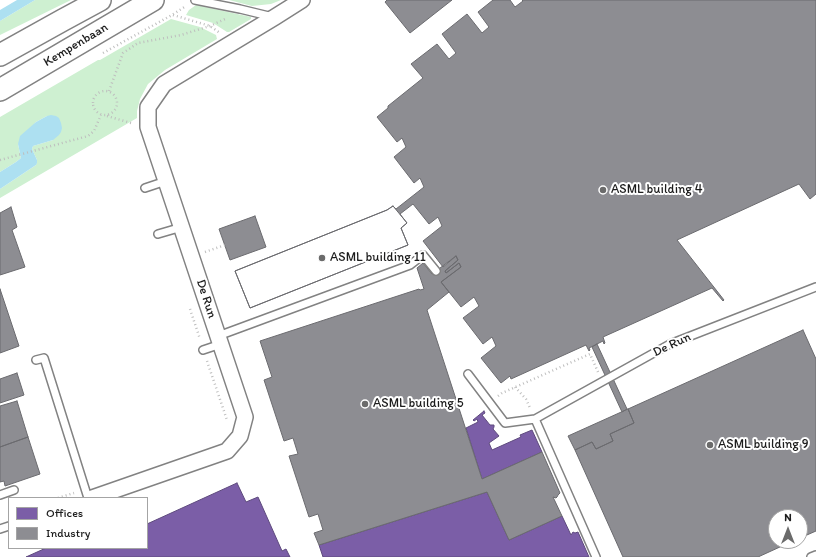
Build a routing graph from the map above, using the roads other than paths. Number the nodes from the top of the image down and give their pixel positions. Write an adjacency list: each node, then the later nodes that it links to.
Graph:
1 (100, 0): 6 (main road, Kempenbaan)
2 (153, 0): 7 (main road, Kempenbaan)
3 (195, 0): 5 (lane)
4 (302, 0): 5 (street, De Run)
5 (275, 17): 8 (street, De Run)
6 (0, 55)
7 (0, 90)
8 (166, 181): 9 (lane); 10 (street, De Run)
9 (145, 188)
10 (182, 227): 11 (lane); 14 (street, De Run)
11 (158, 234)
12 (436, 271): 14 (lane)
13 (816, 288): 18 (lane, De Run)
14 (219, 340): 15 (lane); 20 (street, De Run)
15 (203, 350)
16 (36, 360): 20 (lane)
17 (468, 374): 18 (lane, De Run)
18 (535, 419): 23 (lane)
19 (14, 490): 21 (lane)
20 (89, 493)
21 (0, 495)
22 (816, 555): 24 (lane)
23 (596, 557)
24 (811, 557)

